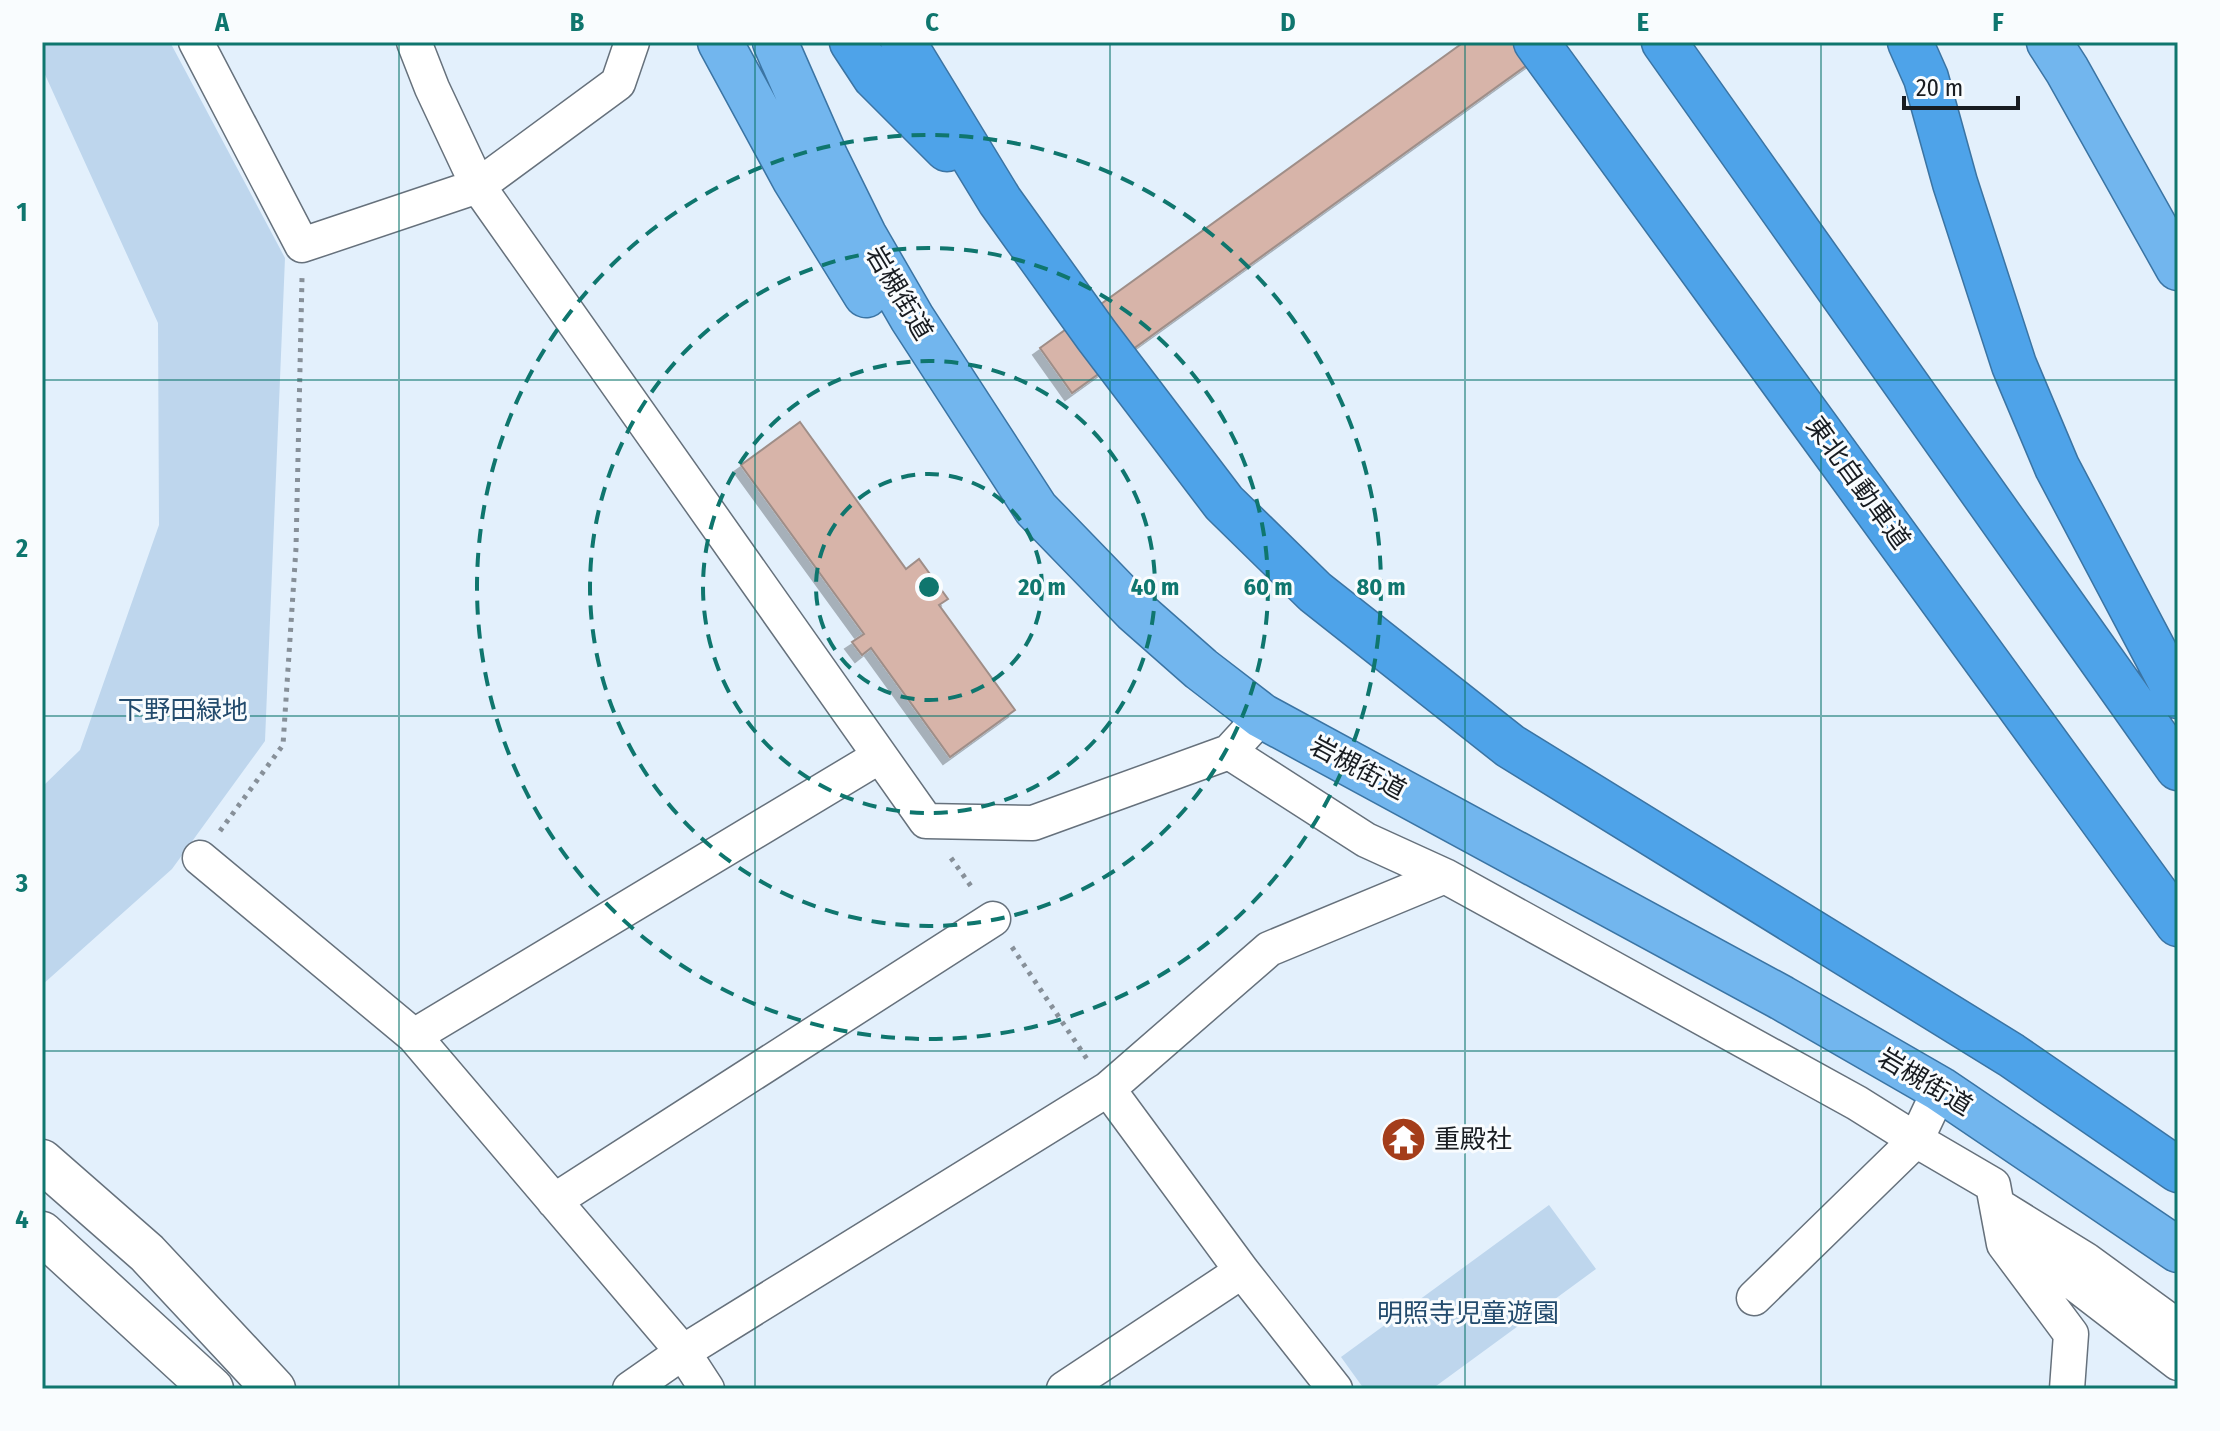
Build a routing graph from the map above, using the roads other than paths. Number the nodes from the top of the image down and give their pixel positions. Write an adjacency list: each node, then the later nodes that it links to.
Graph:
1 (196, 42): 12 (street)
2 (414, 42): 12 (street)
3 (632, 42): 12 (street)
4 (720, 42): 15 (highway)
5 (775, 42): 15 (highway, 岩槻街道)
6 (852, 42): 13 (highway)
7 (903, 42): 13 (highway)
8 (1536, 42): 24 (highway, 東北自動車道)
9 (1664, 42): 20 (highway)
10 (1910, 42): 16 (highway)
11 (2049, 42): 14 (highway)
12 (478, 186): 19 (street)
13 (1000, 201): 30 (highway)
14 (2178, 268)
15 (1036, 509): 17 (highway, 岩槻街道)
16 (2178, 696)
17 (1262, 716): 18 (street); 27 (highway, 岩槻街道)
18 (1229, 752): 19 (street); 22 (street)
19 (880, 756): 25 (street)
20 (2178, 768)
21 (200, 858): 25 (street)
22 (1445, 876): 26 (street); 28 (street)
23 (993, 919): 31 (street)
24 (2178, 924)
25 (414, 1036): 31 (street)
26 (1108, 1089): 36 (street); 39 (street)
27 (1940, 1089): 28 (street); 35 (highway, 岩槻街道)
28 (1916, 1140): 32 (street); 37 (street)
29 (42, 1161): 42 (street)
30 (2178, 1170)
31 (554, 1201): 39 (street)
32 (1997, 1205): 34 (street); 38 (street)
33 (42, 1233): 41 (street)
34 (2004, 1244): 40 (street); 47 (street)
35 (2178, 1250)
36 (1242, 1271): 45 (street); 46 (street)
37 (1754, 1298)
38 (2178, 1327)
39 (683, 1352): 43 (street); 44 (street)
40 (2178, 1363)
41 (212, 1389)
42 (274, 1389)
43 (630, 1389)
44 (707, 1389)
45 (1064, 1389)
46 (1335, 1389)
47 (2067, 1389)

